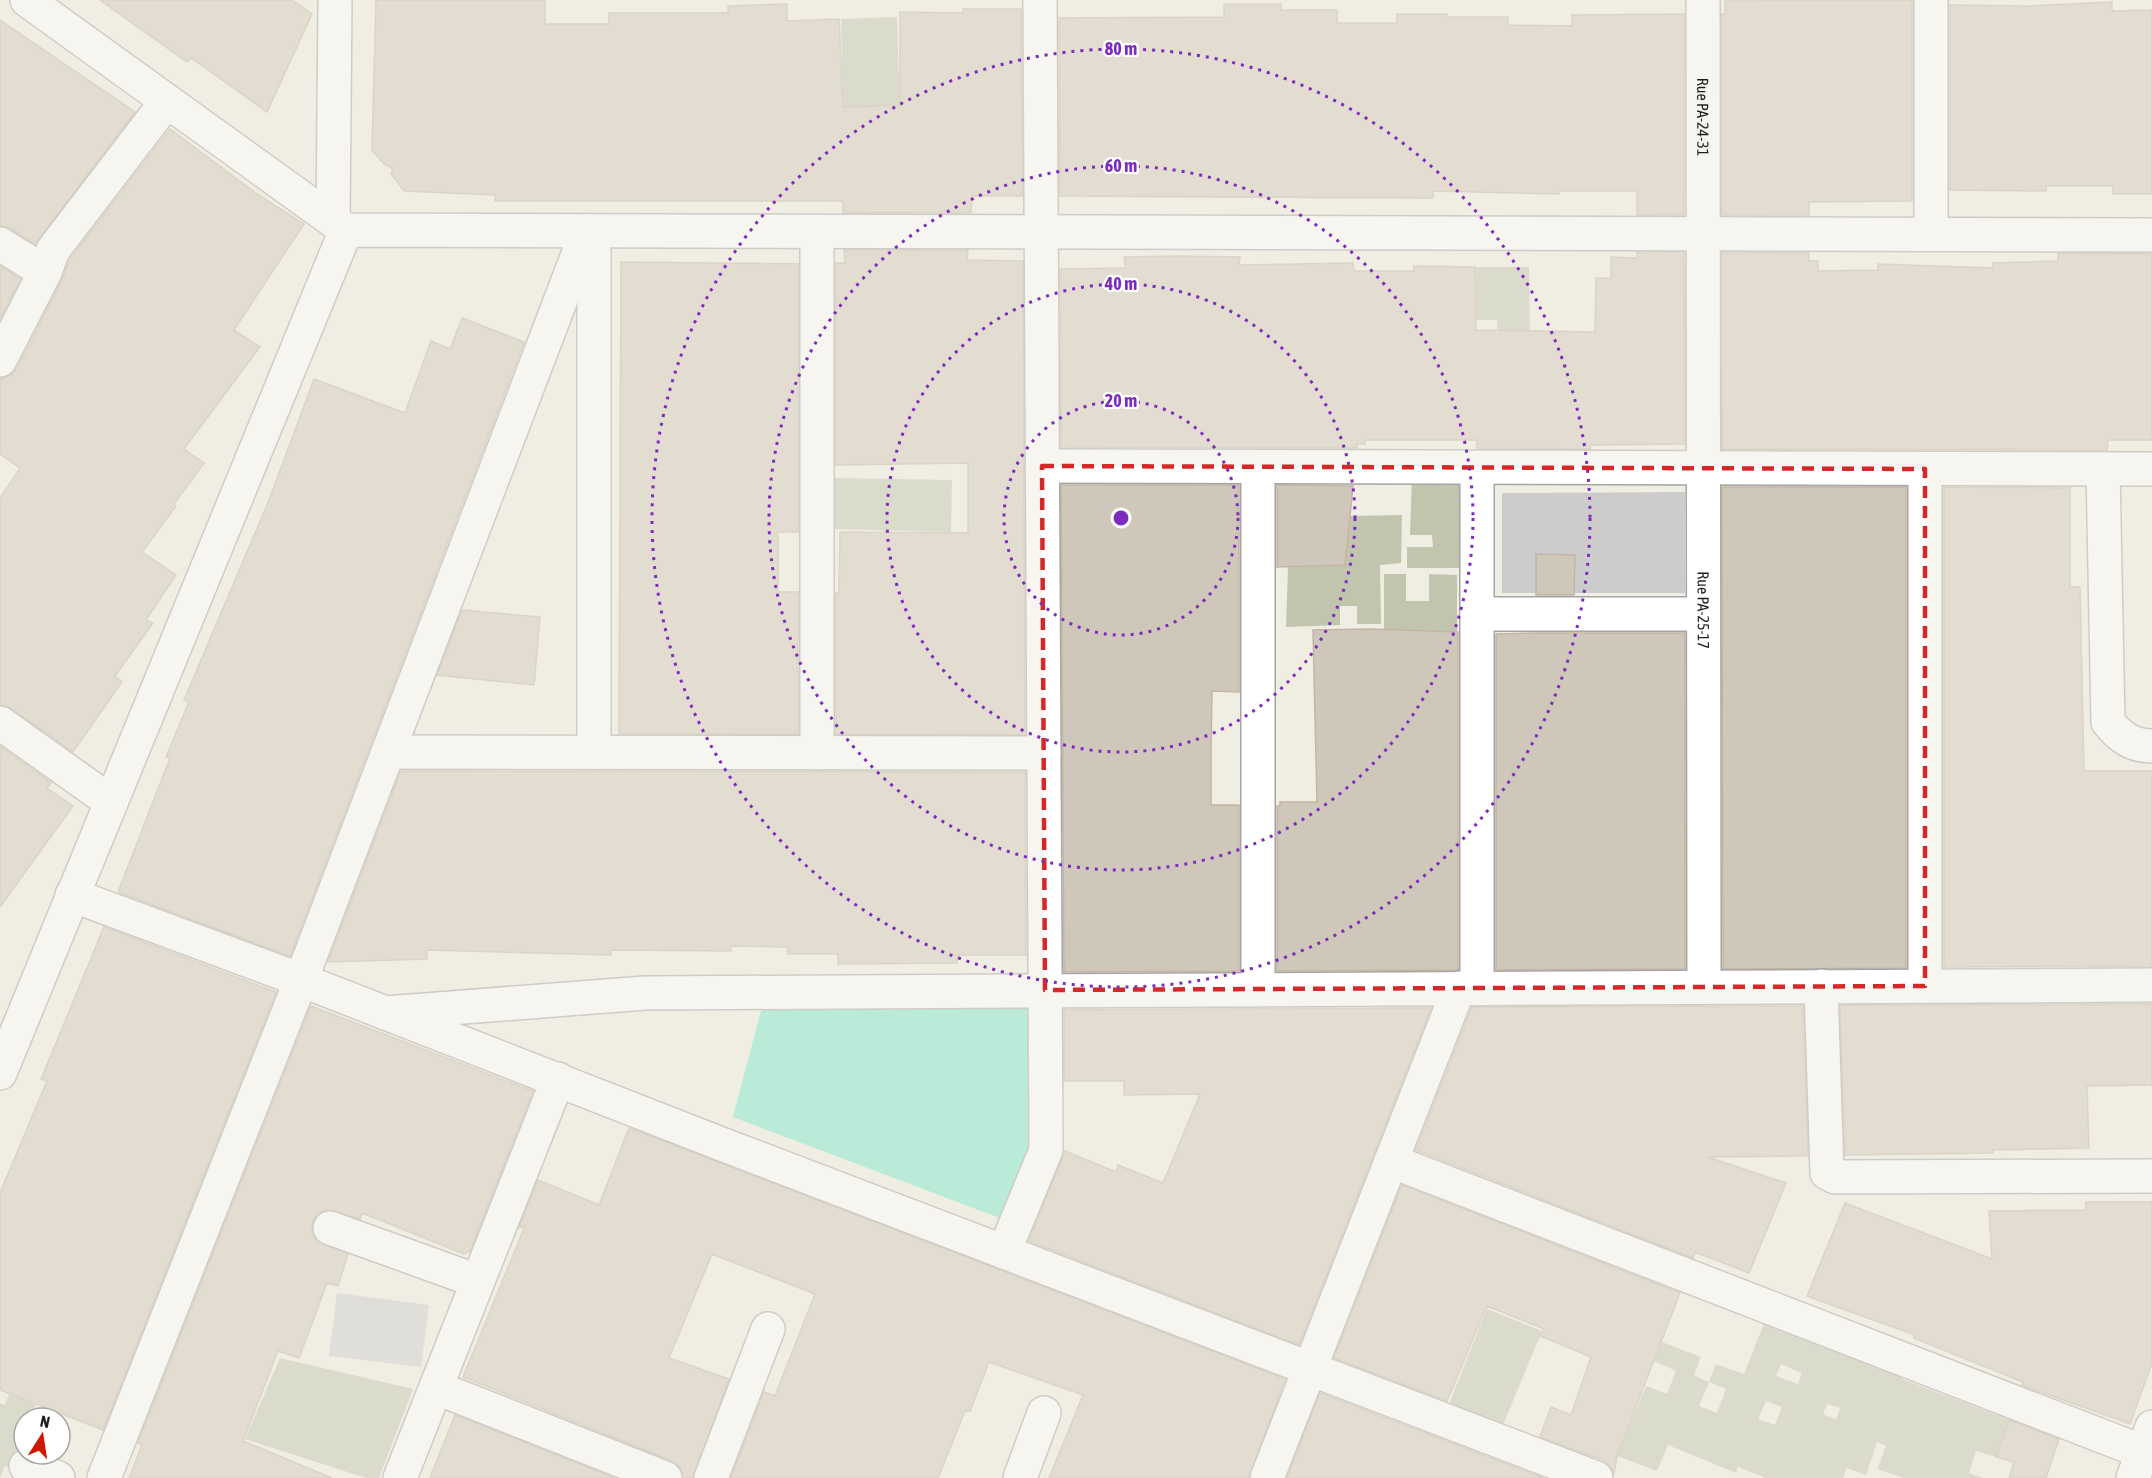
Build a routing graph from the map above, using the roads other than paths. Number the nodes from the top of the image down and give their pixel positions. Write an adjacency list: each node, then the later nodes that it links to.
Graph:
1 (27, 0): 6 (street)
2 (335, 0): 7 (street)
3 (1040, 0): 10 (street)
4 (1704, 0): 11 (street, Rue PA-24-31)
5 (1931, 0): 12 (street)
6 (167, 101): 7 (street); 15 (street)
7 (340, 225): 8 (street); 32 (street)
8 (590, 231): 9 (street); 28 (street); 29 (street)
9 (817, 232): 10 (street); 30 (street)
10 (1040, 232): 11 (street); 17 (street)
11 (1704, 233): 12 (street); 20 (street, Rue PA-25-17)
12 (1930, 234): 13 (street)
13 (2152, 235)
14 (0, 244): 15 (street)
15 (45, 272): 16 (street)
16 (0, 360)
17 (1042, 466): 18 (street); 31 (street)
18 (1258, 467): 19 (street); 40 (street)
19 (1477, 468): 20 (street); 24 (street)
20 (1703, 468): 21 (street); 25 (street, Rue PA-25-17)
21 (1925, 468): 22 (street); 37 (street)
22 (2103, 469): 23 (street); 27 (street)
23 (2152, 469)
24 (1477, 614): 25 (street); 39 (street)
25 (1703, 614): 38 (street, Rue PA-25-17)
26 (0, 723): 32 (street)
27 (2152, 746)
28 (390, 752): 29 (street); 34 (street)
29 (594, 752): 30 (street)
30 (817, 753): 31 (street)
31 (1044, 753): 41 (street)
32 (111, 802): 33 (street)
33 (72, 895): 34 (street); 43 (street)
34 (301, 980): 42 (street); 57 (street)
35 (2152, 984): 37 (street)
36 (1821, 986): 37 (street); 38 (street); 46 (street)
37 (1925, 986)
38 (1704, 987): 39 (street)
39 (1468, 988): 40 (street); 45 (street)
40 (1258, 989): 41 (street)
41 (1045, 990): 42 (street); 48 (street)
42 (386, 1013): 44 (street)
43 (0, 1073)
44 (558, 1079): 48 (street); 49 (street)
45 (1391, 1161): 51 (street); 54 (street)
46 (2152, 1176)
47 (330, 1228): 49 (street)
48 (1004, 1252): 51 (street)
49 (477, 1281): 52 (street)
50 (768, 1329): 60 (street)
51 (1310, 1369): 62 (street); 63 (street)
52 (437, 1388): 58 (street); 59 (street)
53 (1044, 1413): 61 (street)
54 (2143, 1452)
55 (27, 1466): 56 (street)
56 (58, 1478)
57 (104, 1478)
58 (400, 1478)
59 (665, 1478)
60 (711, 1478)
61 (1020, 1478)
62 (1267, 1478)
63 (1596, 1478)

